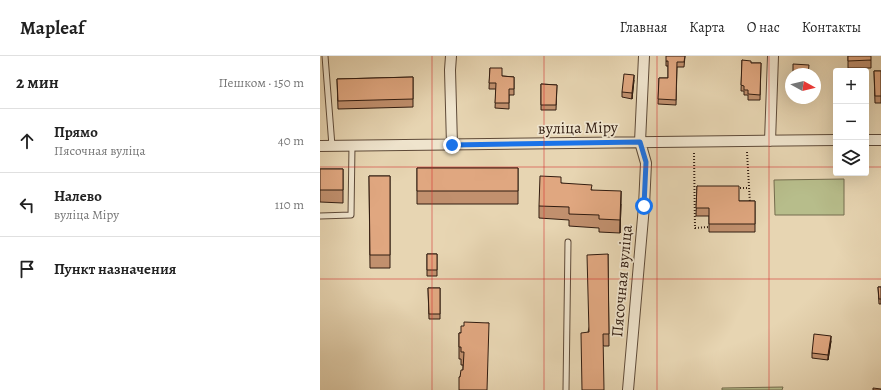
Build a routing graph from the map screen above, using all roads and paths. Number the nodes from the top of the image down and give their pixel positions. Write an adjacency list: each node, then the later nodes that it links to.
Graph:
1 (325, 56): 5 (lane)
2 (451, 56): 13 (street)
3 (644, 56): 12 (street, Пясочная вуліца)
4 (773, 56): 6 (street)
5 (323, 64): 15 (lane)
6 (770, 140): 7 (street, вуліца Міру); 11 (street, вуліца Міру)
7 (833, 140)
8 (869, 140): 9 (street)
9 (881, 140)
10 (694, 141): 11 (street, вуліца Міру); 12 (street, вуліца Міру); 21 (path)
11 (747, 141): 18 (path)
12 (640, 142): 13 (street, вуліца Міру); 24 (street, Пясочная вуліца)
13 (452, 145): 16 (street, вуліца Міру)
14 (320, 146): 15 (street, вуліца Міру)
15 (332, 146): 16 (street, вуліца Міру)
16 (352, 146): 20 (lane)
17 (733, 188): 18 (path)
18 (749, 188): 19 (path)
19 (750, 209)
20 (320, 216)
21 (709, 227)
22 (568, 242): 23 (lane)
23 (566, 390)
24 (628, 390)

